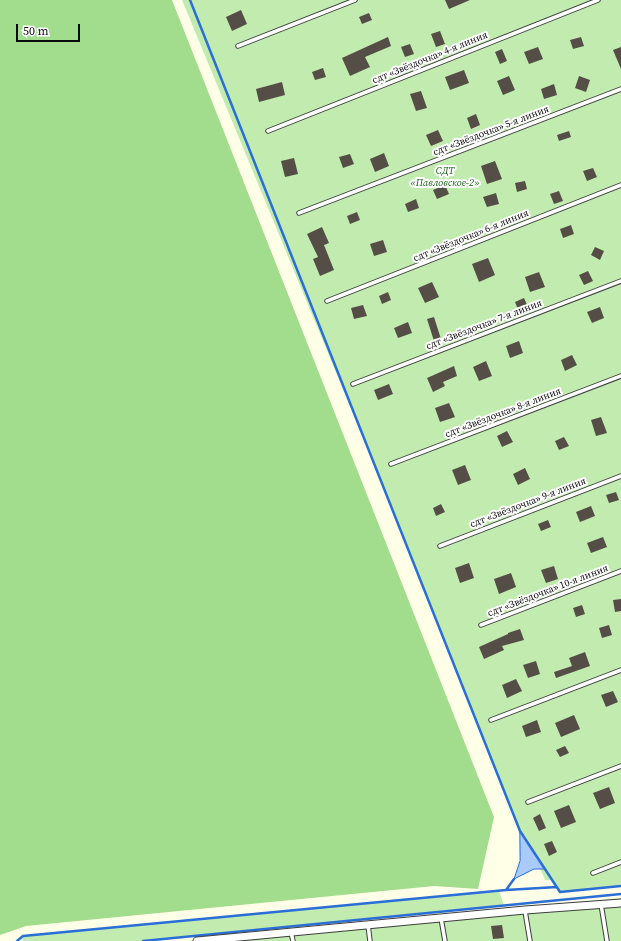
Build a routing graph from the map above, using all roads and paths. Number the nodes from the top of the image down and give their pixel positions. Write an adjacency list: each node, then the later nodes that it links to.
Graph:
1 (355, 0): 3 (lane)
2 (598, 0): 5 (lane, сдт «Звёздочка» 4-я линия)
3 (238, 46)
4 (621, 89): 7 (lane, сдт «Звёздочка» 5-я линия)
5 (268, 131)
6 (621, 185): 9 (lane, сдт «Звёздочка» 6-я линия)
7 (299, 213)
8 (621, 281): 11 (lane, сдт «Звёздочка» 7-я линия)
9 (327, 302)
10 (621, 376): 12 (lane, сдт «Звёздочка» 8-я линия)
11 (353, 384)
12 (391, 464)
13 (621, 476): 14 (lane, сдт «Звёздочка» 9-я линия)
14 (440, 546)
15 (621, 571): 16 (lane, сдт «Звёздочка» 10-я линия)
16 (481, 625)
17 (621, 670): 18 (lane)
18 (491, 720)
19 (621, 766): 20 (lane)
20 (528, 802)
21 (621, 862): 22 (lane)
22 (593, 873)
23 (621, 902): 24 (street)
24 (601, 904): 25 (street); 35 (lane)
25 (525, 910): 26 (street); 34 (lane)
26 (441, 918): 27 (street); 33 (lane)
27 (368, 925): 28 (street); 32 (lane)
28 (292, 932): 29 (street); 31 (lane)
29 (217, 940): 30 (street)
30 (197, 941)
31 (293, 941)
32 (370, 941)
33 (445, 941)
34 (530, 941)
35 (607, 941)

